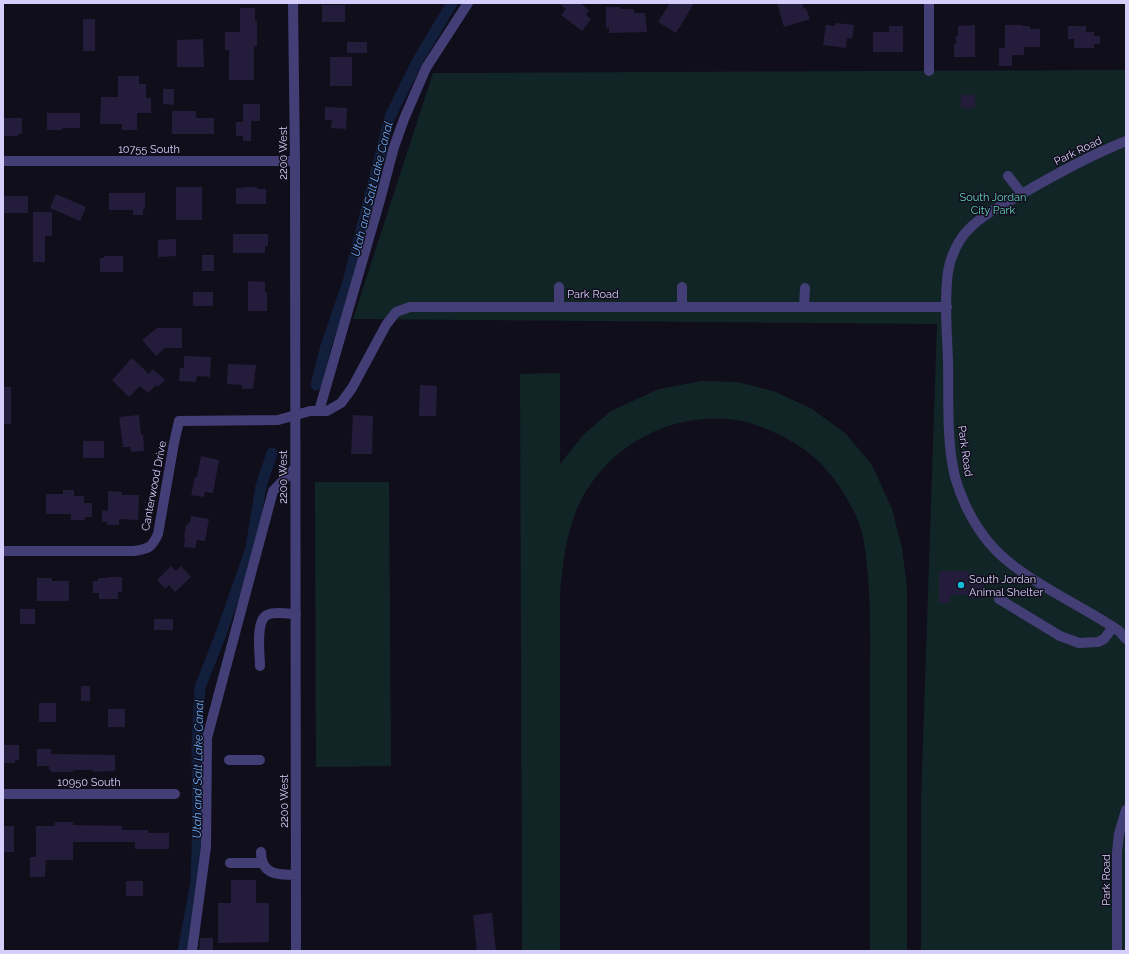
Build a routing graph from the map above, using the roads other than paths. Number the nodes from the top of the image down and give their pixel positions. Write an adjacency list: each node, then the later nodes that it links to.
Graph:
1 (293, 3): 7 (street, 2200 West)
2 (468, 3): 17 (street)
3 (929, 3): 4 (street)
4 (929, 71)
5 (1126, 141): 9 (street, Park Road)
6 (3, 161): 7 (street, 10755 South)
7 (295, 161): 18 (street, 2200 West)
8 (1008, 176): 9 (street)
9 (1022, 194): 15 (street, Park Road)
10 (560, 287): 13 (street)
11 (682, 287): 14 (street)
12 (805, 288): 16 (street)
13 (559, 306): 14 (street, Park Road); 17 (street, Park Road)
14 (682, 306): 16 (street, Park Road)
15 (947, 306): 16 (street, Park Road); 23 (street, Park Road)
16 (804, 307)
17 (319, 411): 18 (street, Park Road)
18 (295, 415): 19 (street, 2200 West); 20 (street, Canterwood Drive)
19 (295, 468): 22 (street, 2200 West); 35 (street)
20 (3, 551)
21 (999, 599): 23 (street)
22 (296, 614): 25 (street); 34 (street, 2200 West)
23 (1113, 627): 24 (street, Park Road)
24 (1126, 640)
25 (260, 666)
26 (229, 760): 27 (street)
27 (260, 760)
28 (3, 794): 29 (street, 10950 South)
29 (176, 794)
30 (1126, 810): 37 (street, Park Road)
31 (260, 852): 33 (street)
32 (230, 863): 33 (street)
33 (262, 863): 34 (street)
34 (296, 875): 36 (street, 2200 West)
35 (192, 951)
36 (296, 951)
37 (1117, 951)

